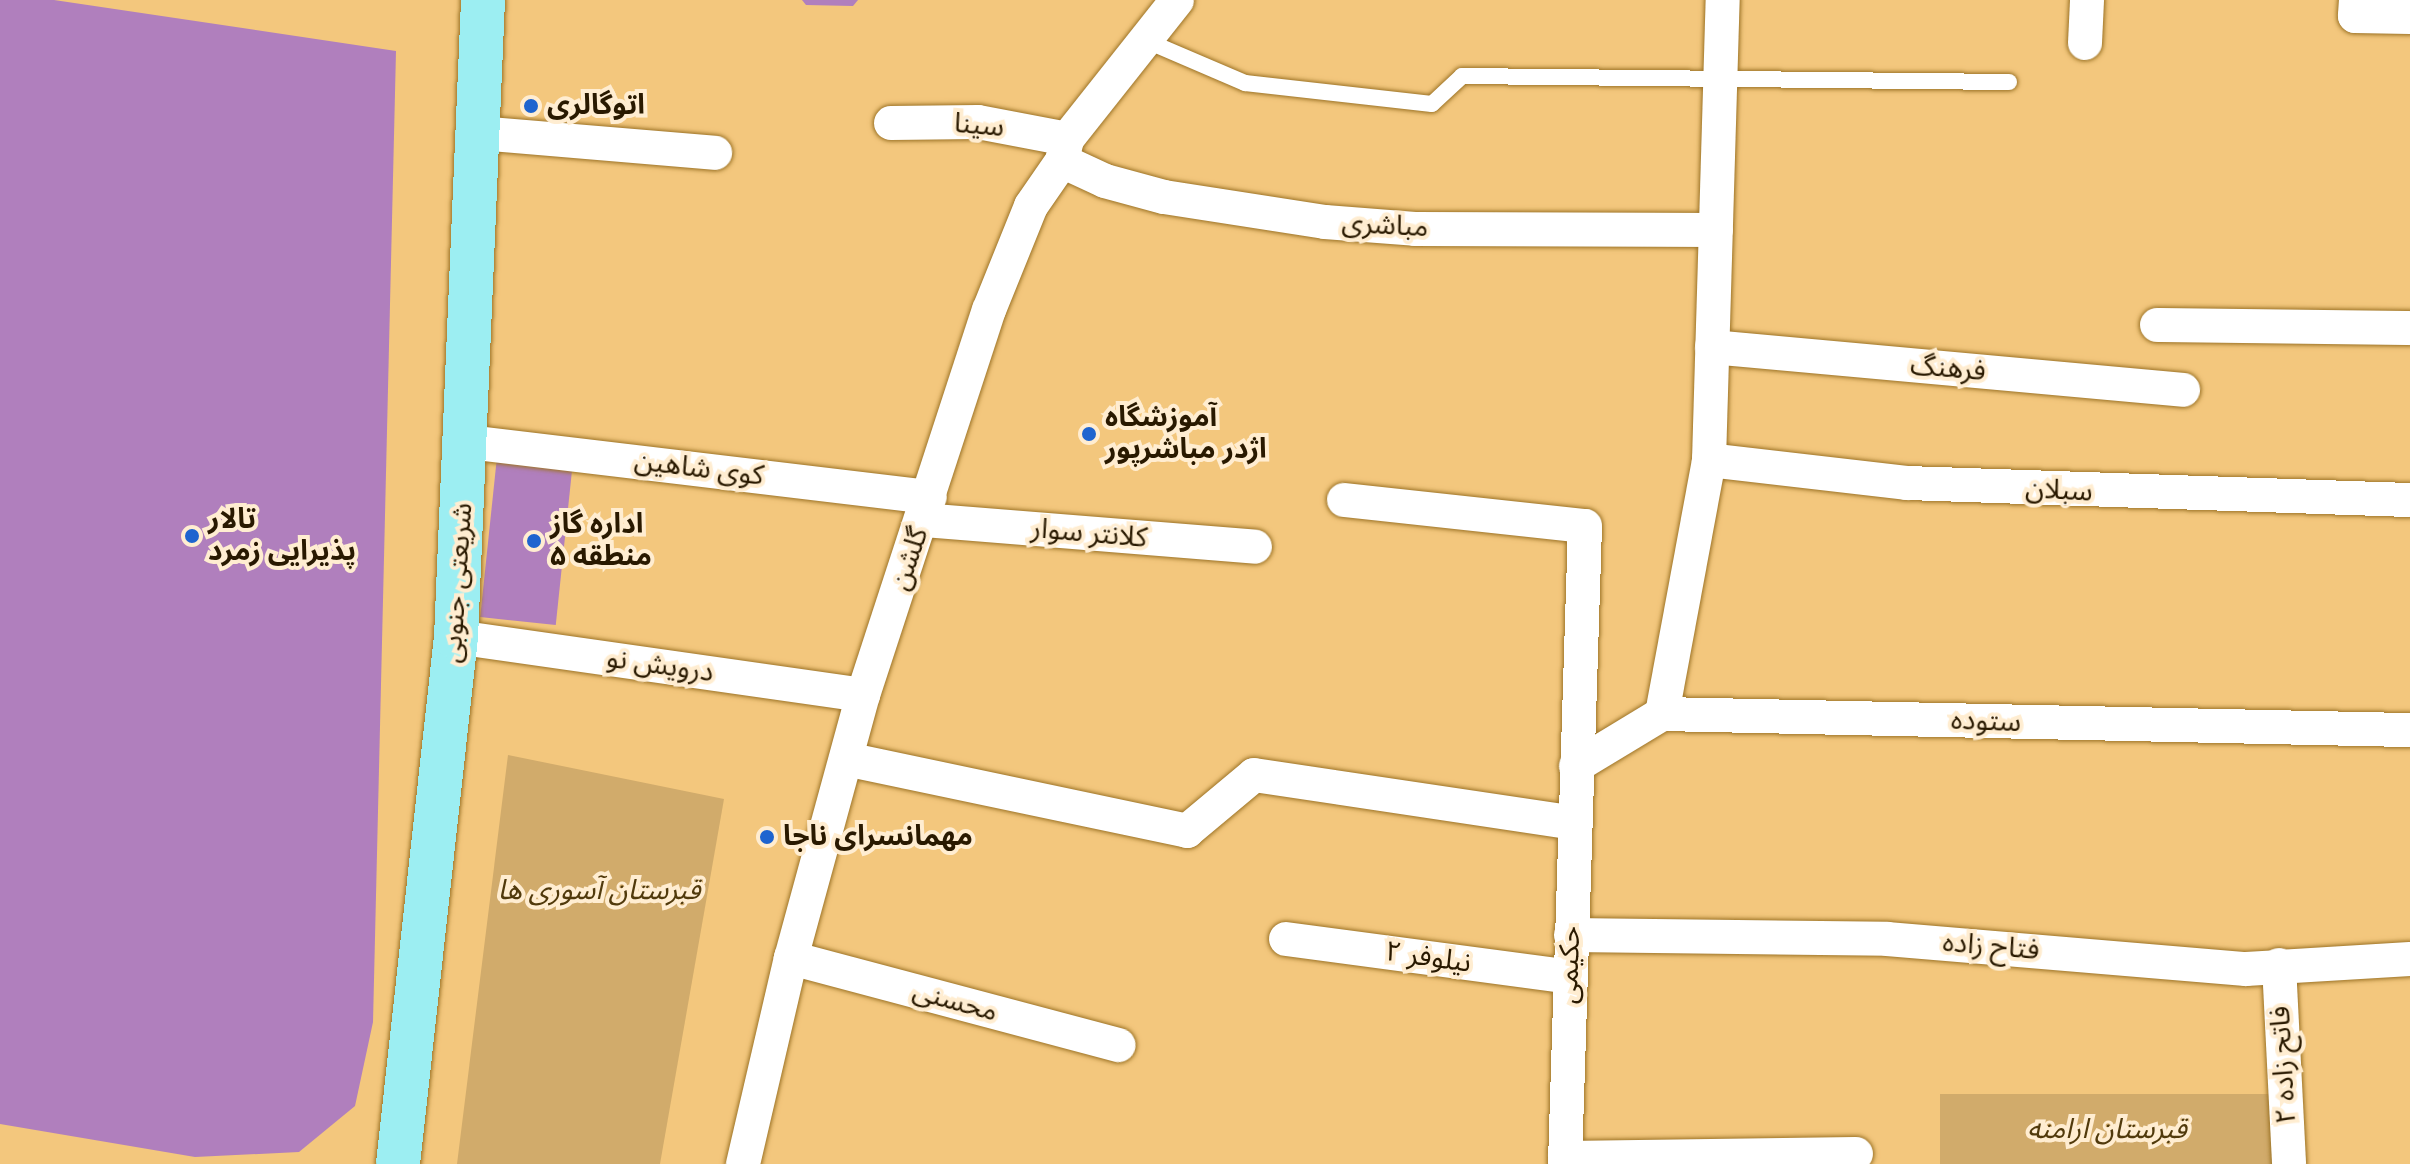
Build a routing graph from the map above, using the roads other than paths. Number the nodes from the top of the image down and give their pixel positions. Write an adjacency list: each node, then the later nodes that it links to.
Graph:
1 (483, 0): 12 (main road, شریعتی جنوبی)
2 (1177, 0): 7 (street, گلشن)
3 (1723, 0): 9 (street)
4 (2087, 0): 8 (street)
5 (2356, 8): 6 (street)
6 (2410, 17)
7 (1147, 41): 9 (lane); 13 (street, گلشن)
8 (2085, 43)
9 (1720, 79): 10 (lane); 15 (street)
10 (2009, 82)
11 (891, 123): 13 (street, سینا)
12 (479, 133): 14 (street); 20 (main road, شریعتی جنوبی)
13 (1065, 150): 15 (street, مباشری); 24 (street, گلشن)
14 (715, 153)
15 (1716, 230): 18 (street)
16 (2157, 325): 17 (street)
17 (2410, 328)
18 (1712, 347): 19 (street, فرهنگ); 21 (street)
19 (2183, 390)
20 (467, 442): 24 (street, کوی شاهین); 26 (main road, شریعتی جنوبی)
21 (1709, 460): 23 (street, سبلان); 28 (street)
22 (1344, 500): 31 (street, حکیمی)
23 (2410, 500)
24 (927, 508): 25 (street, کلانتر سوار); 27 (street, گلشن)
25 (1255, 547)
26 (456, 637): 27 (street, درویش نو); 42 (main road, شریعتی جنوبی)
27 (863, 695): 30 (street, گلشن)
28 (1662, 714): 29 (street, ستوده); 31 (street)
29 (2410, 730)
30 (846, 759): 32 (street); 35 (street, گلشن)
31 (1576, 766): 32 (street, حکیمی)
32 (1574, 823): 33 (street, حکیمی)
33 (1571, 935): 37 (street, فتاح زاده); 38 (street, حکیمی)
34 (1286, 939): 38 (street, نیلوفر ۲)
35 (791, 958): 39 (street, محسنی); 43 (street, گلشن)
36 (2410, 959): 37 (street, فتاح زاده)
37 (2279, 965): 44 (street, فاتح زاده ۲)
38 (1570, 977): 41 (street, حکیمی)
39 (1119, 1045)
40 (1856, 1154): 41 (street)
41 (1565, 1161)
42 (398, 1164)
43 (743, 1164)
44 (2289, 1164)

